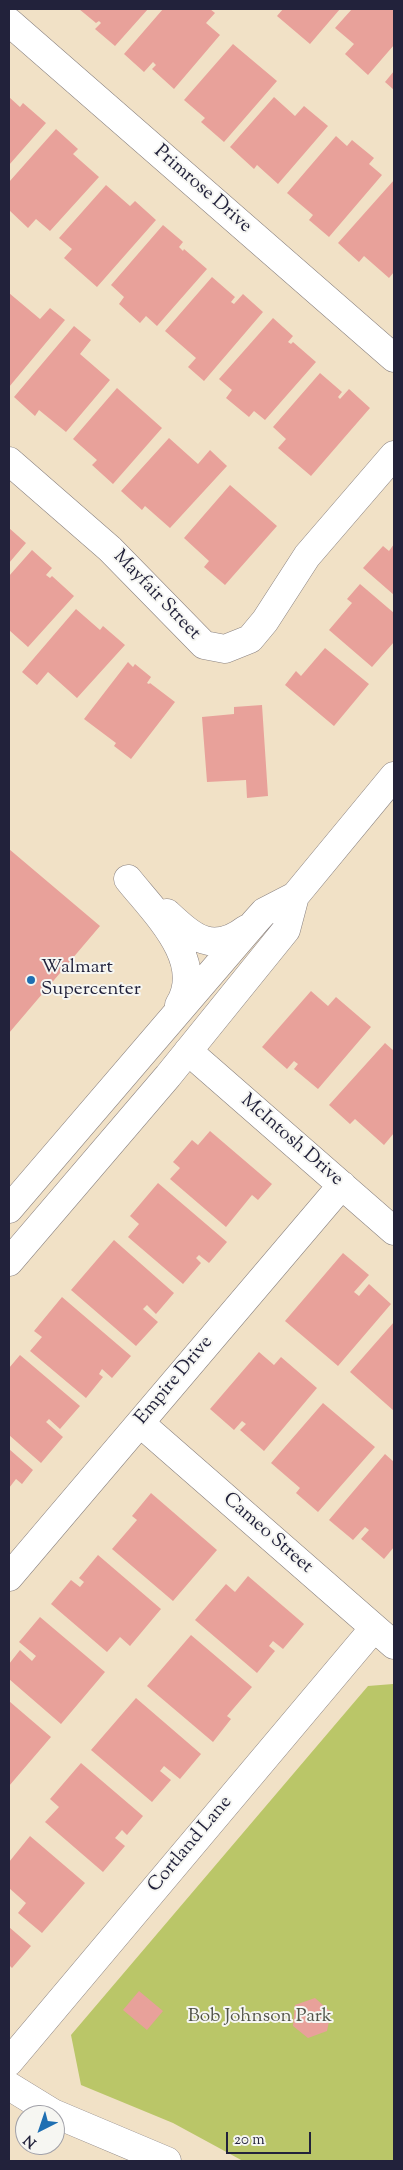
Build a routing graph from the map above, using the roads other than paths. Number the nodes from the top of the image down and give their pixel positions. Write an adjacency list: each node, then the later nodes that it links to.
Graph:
1 (9, 22): 2 (street, Primrose Drive)
2 (394, 358)
3 (394, 455): 4 (street, Mayfair Street)
4 (9, 461)
5 (394, 776): 6 (street)
6 (295, 896): 7 (street); 9 (street)
7 (254, 922): 8 (street); 8 (street)
8 (168, 1023): 11 (street)
9 (188, 1051): 10 (street, McIntosh Drive); 13 (street)
10 (342, 1185): 12 (street, McIntosh Drive); 14 (street, Empire Drive)
11 (9, 1209)
12 (394, 1231)
13 (9, 1262)
14 (140, 1423): 15 (street, Empire Drive); 16 (street, Cameo Street)
15 (9, 1577)
16 (374, 1628): 17 (street, Cameo Street); 18 (street, Cortland Lane)
17 (394, 1645)
18 (9, 2062)
19 (9, 2086): 20 (street)
20 (167, 2161)

